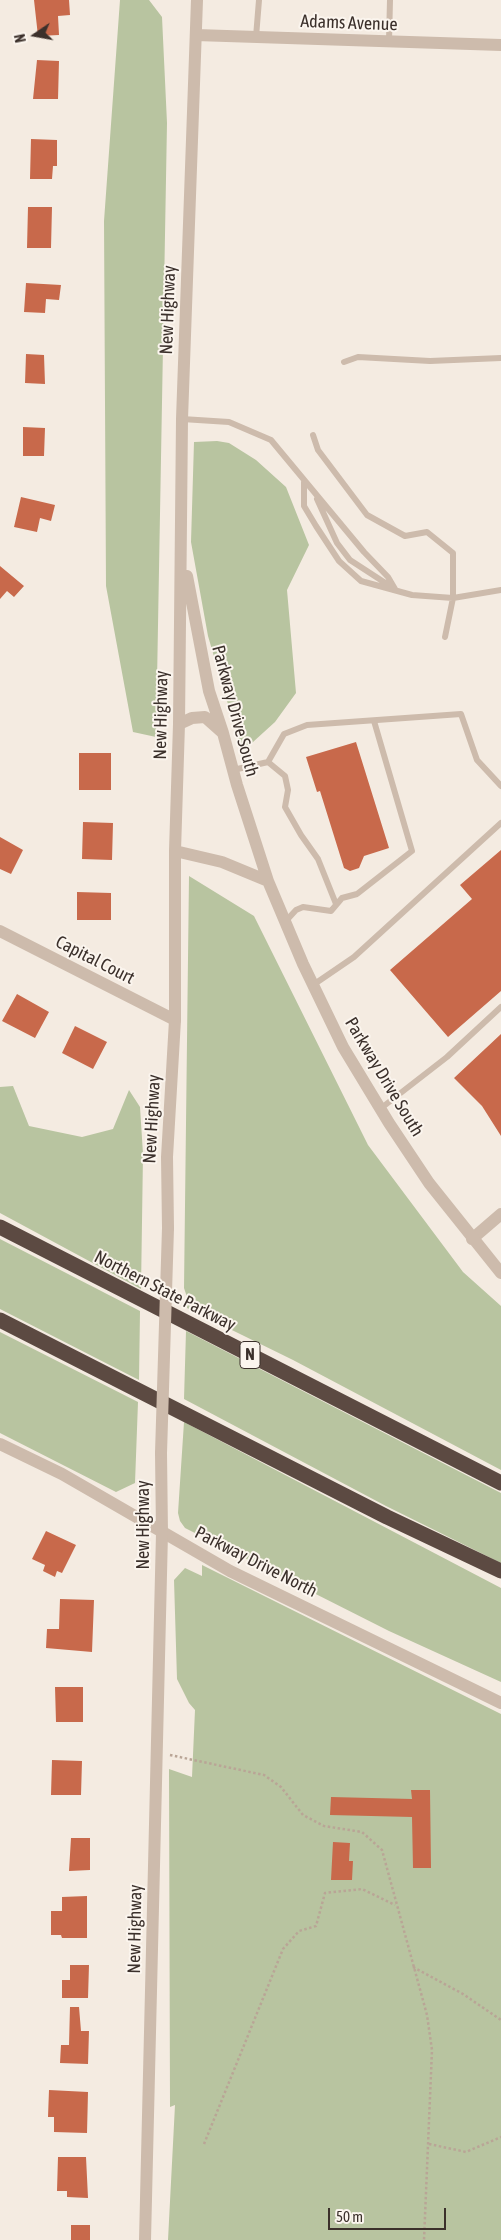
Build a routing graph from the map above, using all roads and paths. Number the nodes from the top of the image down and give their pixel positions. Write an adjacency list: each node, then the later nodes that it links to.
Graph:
1 (197, 0): 4 (street, New Highway)
2 (259, 0): 5 (lane)
3 (390, 0): 6 (lane)
4 (196, 35): 5 (street, Adams Avenue); 10 (street, New Highway)
5 (256, 37): 6 (street, Adams Avenue)
6 (388, 41): 7 (street, Adams Avenue)
7 (501, 45)
8 (501, 358): 9 (lane)
9 (344, 362)
10 (182, 419): 12 (lane); 14 (street, New Highway)
11 (313, 435): 17 (lane)
12 (304, 482): 13 (lane); 15 (lane)
13 (316, 496): 15 (lane); 15 (lane)
14 (182, 547): 20 (street, New Highway); 21 (street, Parkway Drive South)
15 (395, 589): 17 (lane)
16 (501, 590): 17 (lane)
17 (453, 598): 18 (lane)
18 (445, 637)
19 (374, 721): 22 (lane); 24 (lane); 28 (lane)
20 (179, 724): 21 (street); 26 (street, New Highway)
21 (223, 733): 23 (street, Parkway Drive South)
22 (268, 762): 23 (lane); 28 (lane)
23 (233, 770): 27 (street, Parkway Drive South)
24 (501, 786)
25 (501, 823): 31 (lane)
26 (175, 851): 27 (street); 33 (street, New Highway)
27 (268, 881): 29 (street, Parkway Drive South)
28 (336, 904): 29 (lane)
29 (284, 922): 31 (street, Parkway Drive South)
30 (0, 931): 33 (street, Capital Court)
31 (313, 985): 34 (street, Parkway Drive South)
32 (501, 1007): 34 (lane)
33 (175, 1020): 42 (street, New Highway, bridge)
34 (380, 1108): 37 (street, Parkway Drive South)
35 (501, 1214): 37 (street)
36 (0, 1227): 41 (highway, Northern State Parkway / N)
37 (472, 1240): 38 (street, Parkway Drive South)
38 (501, 1274)
39 (0, 1320): 43 (highway)
40 (0, 1444): 42 (street, Parkway Drive North)
41 (501, 1483)
42 (162, 1533): 44 (street, Parkway Drive North); 45 (street, New Highway)
43 (501, 1571)
44 (501, 1703)
45 (157, 1752): 46 (path); 52 (street, New Highway)
46 (396, 1906): 47 (path); 50 (path)
47 (413, 1967): 48 (path); 51 (path)
48 (501, 2020)
49 (501, 2137): 51 (path)
50 (204, 2144)
51 (429, 2144): 53 (path)
52 (145, 2240)
53 (424, 2240)

